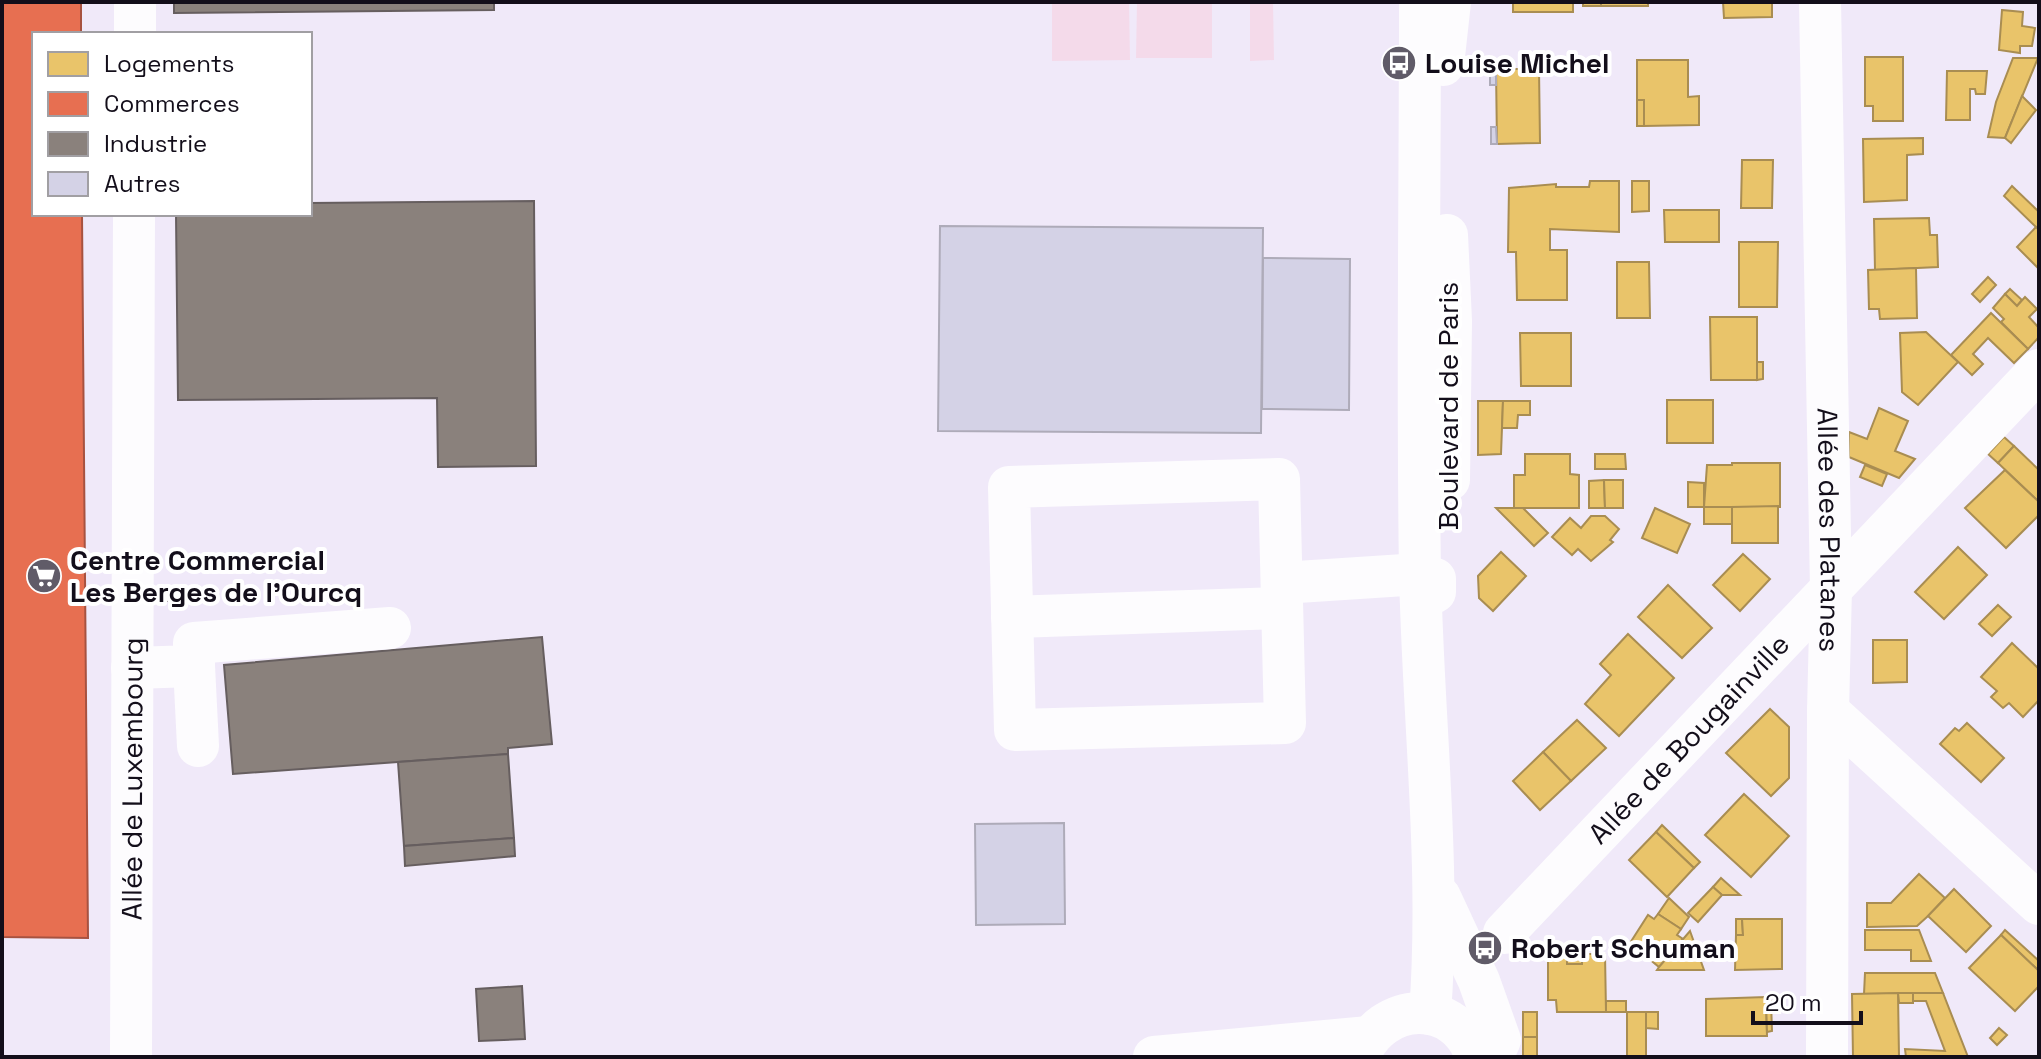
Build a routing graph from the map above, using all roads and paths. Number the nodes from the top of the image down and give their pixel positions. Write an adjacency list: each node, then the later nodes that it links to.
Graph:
1 (135, 2): 5 (street)
2 (1420, 2): 8 (street, Boulevard de Paris)
3 (1450, 2): 13 (street, Boulevard de Paris)
4 (1820, 2): 9 (street, Allée des Platanes)
5 (135, 32)
6 (134, 216): 15 (street, Allée de Luxembourg)
7 (2039, 370): 9 (street, Allée de Bougainville)
8 (1420, 574): 10 (street); 13 (street); 18 (street, Boulevard de Paris)
9 (1831, 588): 16 (street, Allée des Platanes); 21 (street, Allée de Bougainville)
10 (1282, 596): 11 (street); 11 (street); 11 (street)
11 (1012, 617)
12 (390, 628): 14 (street)
13 (1437, 665): 18 (street, Boulevard de Paris)
14 (194, 666): 15 (street); 17 (street)
15 (132, 668): 24 (street, Allée de Luxembourg)
16 (1828, 711): 20 (street); 28 (street, Allée des Platanes)
17 (198, 746)
18 (1432, 809): 19 (street, Boulevard de Paris)
19 (1434, 885): 22 (street, Boulevard de Paris); 27 (street)
20 (2039, 904)
21 (1504, 933)
22 (1430, 1014): 23 (street); 26 (street)
23 (1364, 1047): 25 (street)
24 (131, 1057)
25 (1154, 1057)
26 (1476, 1057)
27 (1492, 1057)
28 (1827, 1057)

